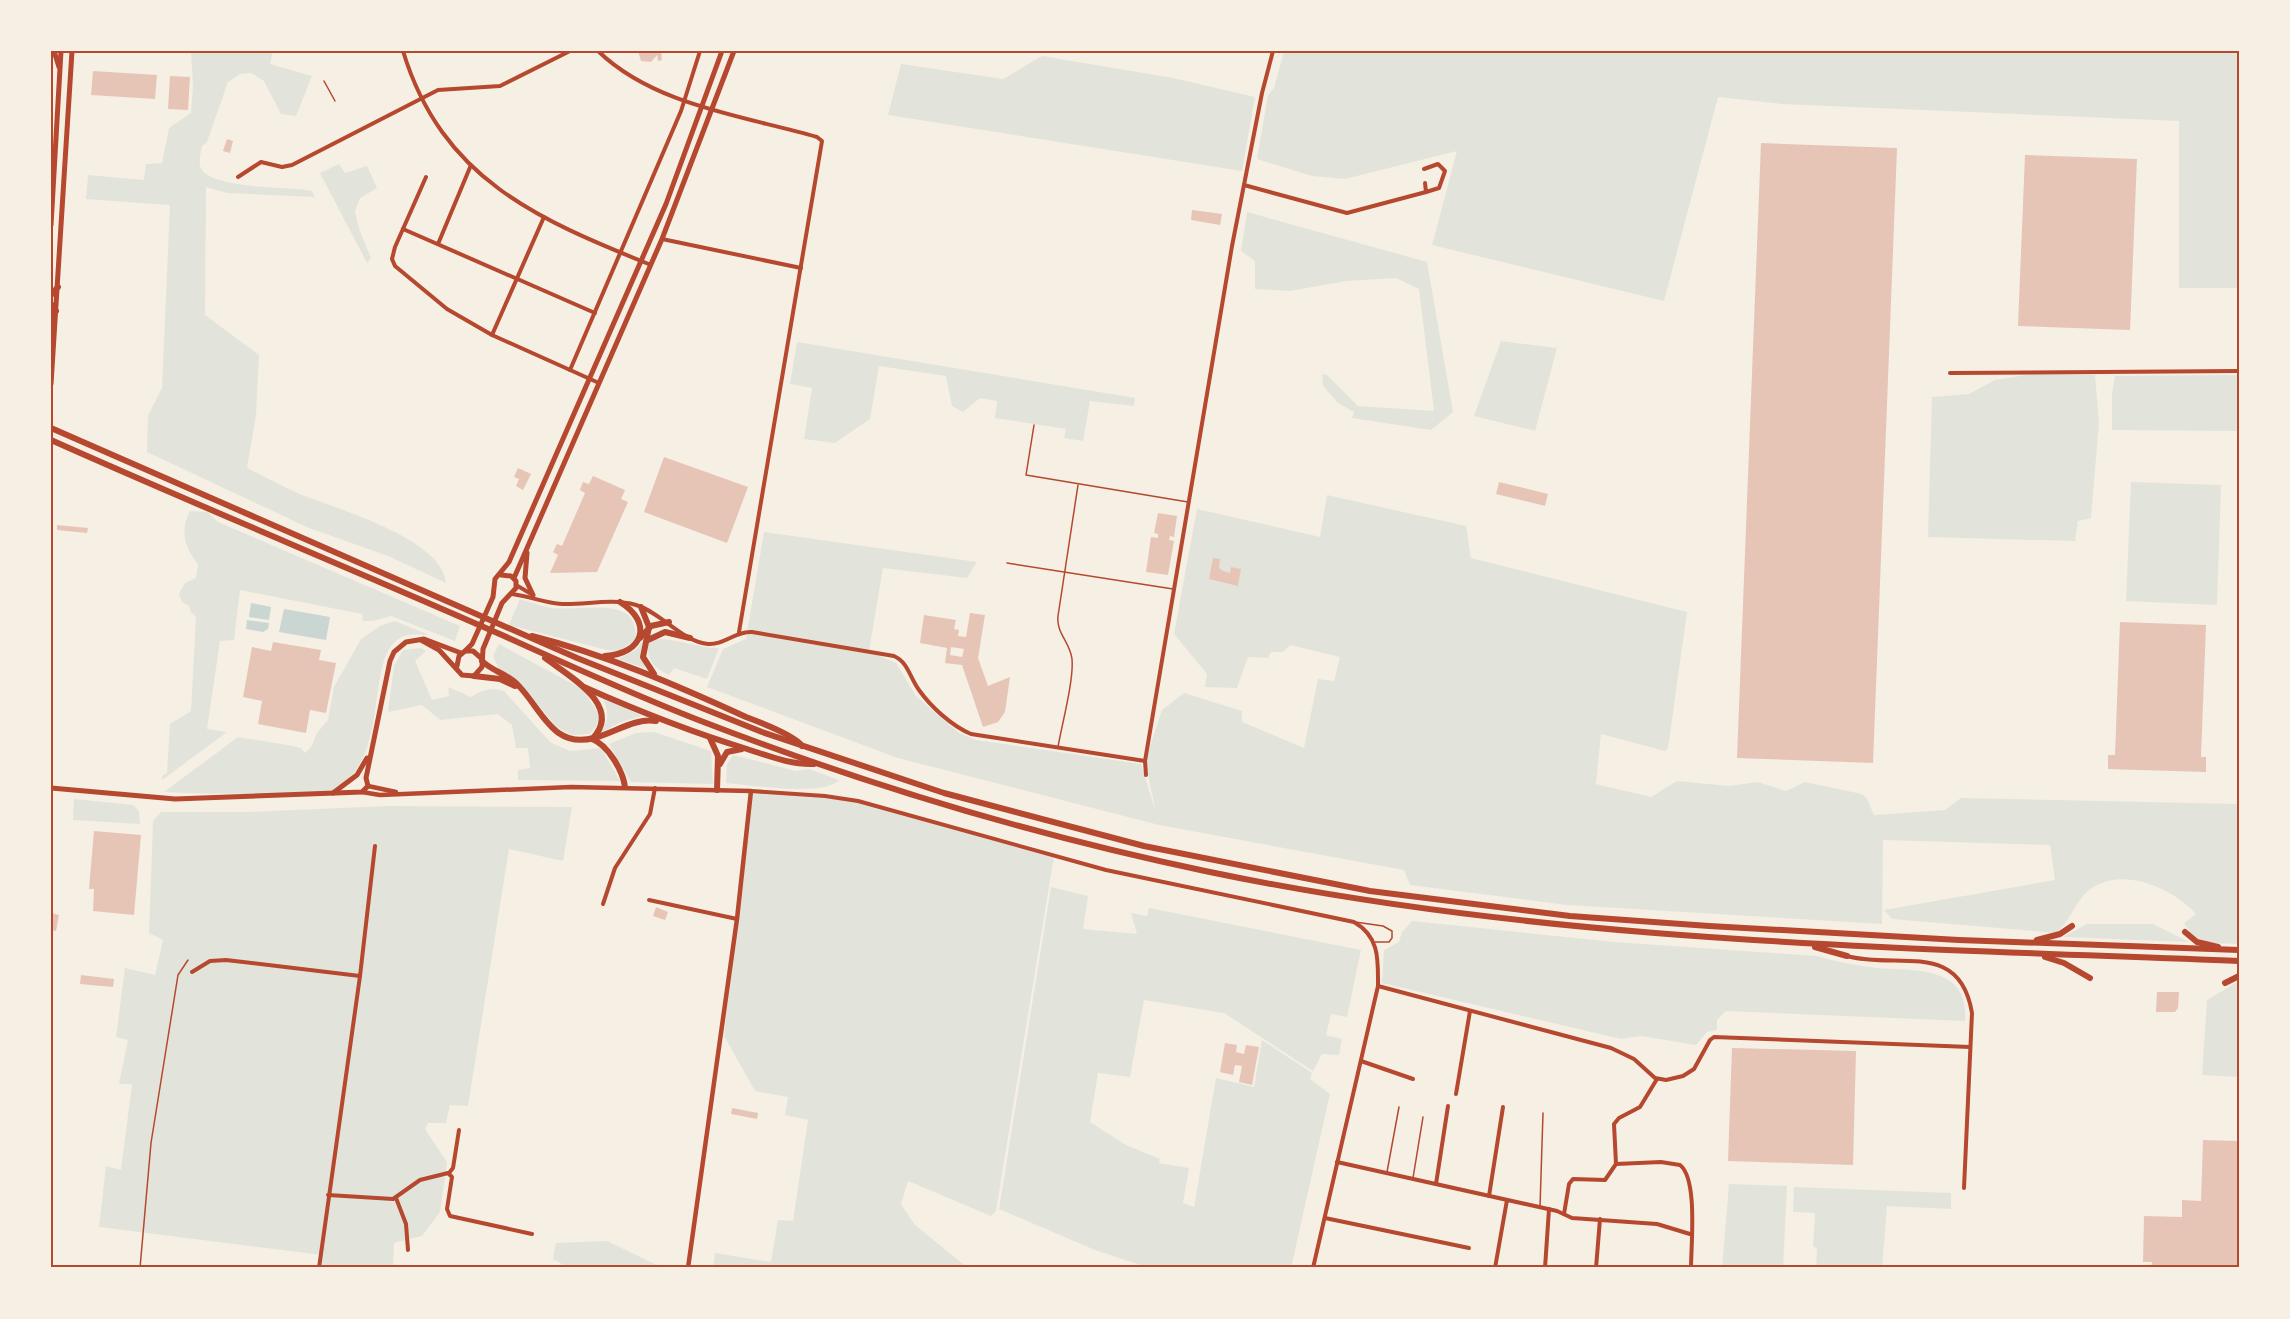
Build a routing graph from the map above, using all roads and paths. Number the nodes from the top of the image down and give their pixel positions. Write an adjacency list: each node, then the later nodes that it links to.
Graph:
1 (54, 51): 11 (main road)
2 (61, 51): 11 (main road)
3 (72, 51): 35 (main road)
4 (403, 51): 13 (street)
5 (570, 51): 13 (street)
6 (598, 51): 14 (street)
7 (700, 51): 14 (street)
8 (722, 51): 16 (main road)
9 (734, 51): 17 (main road)
10 (1273, 51): 23 (street)
11 (60, 71): 26 (main road)
12 (324, 81): 15 (path)
13 (422, 97): 18 (street); 20 (street)
14 (685, 99): 16 (street); 30 (street)
15 (335, 101)
16 (704, 106): 17 (street); 31 (main road)
17 (714, 109): 28 (main road); 33 (street)
18 (471, 165): 25 (street); 29 (street)
19 (1424, 169): 24 (street)
20 (238, 177)
21 (426, 177): 27 (street)
22 (1425, 183): 24 (street)
23 (1244, 185): 24 (street); 51 (street)
24 (1426, 192)
25 (544, 217): 30 (street); 34 (street)
26 (51, 225)
27 (403, 229): 29 (street); 40 (street)
28 (662, 239): 32 (main road); 33 (street)
29 (438, 244): 34 (street)
30 (621, 252): 31 (street); 39 (street)
31 (641, 261): 32 (street); 44 (main road)
32 (651, 265): 45 (main road)
33 (801, 268): 68 (street)
34 (516, 280): 39 (street); 40 (street)
35 (58, 287): 36 (highway); 38 (main road)
36 (51, 295)
37 (51, 304): 38 (highway)
38 (56, 311): 46 (main road)
39 (595, 313): 41 (street)
40 (492, 335): 41 (street)
41 (570, 370): 44 (street)
42 (2239, 370): 43 (street)
43 (1950, 373)
44 (589, 379): 45 (street); 55 (main road)
45 (599, 383): 52 (main road)
46 (51, 384)
47 (1034, 424): 50 (lane)
48 (51, 428): 67 (highway)
49 (51, 440): 73 (highway)
50 (1078, 484): 51 (lane); 54 (lane)
51 (1189, 502): 58 (street)
52 (527, 548): 56 (main road); 61 (main road)
53 (1007, 563): 54 (lane)
54 (1064, 572): 58 (lane); 86 (lane)
55 (499, 575): 56 (main road); 59 (main road)
56 (514, 578): 57 (main road)
57 (516, 585): 60 (main road); 61 (street)
58 (1174, 589): 89 (street)
59 (495, 591): 60 (main road); 74 (main road)
60 (509, 595): 62 (street); 76 (main road)
61 (532, 595): 62 (street)
62 (541, 600): 63 (street)
63 (620, 602): 64 (street); 71 (highway)
64 (642, 607): 65 (street); 66 (highway)
65 (669, 622): 66 (highway); 69 (street)
66 (649, 627): 71 (highway); 72 (highway)
67 (513, 630): 75 (highway); 85 (highway)
68 (740, 632): 69 (street); 86 (street)
69 (690, 638): 72 (highway)
70 (420, 639): 74 (main road); 77 (main road); 88 (main road)
71 (639, 640): 75 (highway)
72 (647, 640): 79 (highway)
73 (535, 651): 80 (highway); 91 (highway)
74 (463, 652): 76 (main road); 77 (main road)
75 (602, 656): 79 (highway)
76 (482, 660): 78 (main road); 81 (highway)
77 (457, 668): 78 (main road)
78 (474, 676): 81 (highway)
79 (656, 677): 85 (highway)
80 (584, 687): 82 (highway); 84 (highway)
81 (521, 689): 84 (highway)
82 (666, 723): 83 (highway); 84 (highway)
83 (710, 738): 87 (highway); 90 (highway)
84 (591, 739): 97 (highway)
85 (802, 747): 114 (highway)
86 (1058, 747): 89 (street)
87 (746, 749): 90 (highway); 91 (highway)
88 (370, 755): 93 (main road); 94 (main road)
89 (1145, 761): 92 (street)
90 (720, 764): 100 (highway)
91 (818, 764): 113 (highway)
92 (1146, 775)
93 (357, 776): 94 (main road); 95 (main road)
94 (366, 778): 96 (main road)
95 (351, 782): 102 (main road); 104 (main road)
96 (368, 786): 102 (main road); 103 (street)
97 (625, 787): 99 (street); 103 (street)
98 (51, 788): 104 (main road)
99 (654, 788): 100 (street); 107 (street)
100 (717, 790): 101 (street)
101 (751, 791): 108 (street); 109 (street)
102 (359, 792): 103 (street); 104 (main road)
103 (396, 792)
104 (332, 794)
105 (375, 846): 122 (street)
106 (649, 900): 108 (street)
107 (603, 904)
108 (737, 919): 161 (street)
109 (1354, 922): 112 (street); 112 (lane)
110 (2072, 926): 114 (highway)
111 (2185, 932): 115 (highway)
112 (1375, 942): 126 (street)
113 (1803, 943): 117 (highway); 118 (highway)
114 (2026, 943): 115 (highway)
115 (2227, 950): 116 (highway)
116 (2239, 950)
117 (2033, 954): 120 (highway); 124 (highway)
118 (1847, 957): 128 (street)
119 (188, 960): 159 (path)
120 (2239, 961)
121 (192, 972): 122 (street)
122 (360, 976): 146 (street)
123 (2239, 976): 125 (highway)
124 (2090, 978)
125 (2225, 983)
126 (1378, 986): 127 (street); 129 (street)
127 (1470, 1011): 131 (street); 132 (street)
128 (1970, 1047): 131 (street); 145 (street)
129 (1361, 1061): 130 (street); 139 (street)
130 (1413, 1079)
131 (1657, 1079): 140 (street)
132 (1456, 1094)
133 (1448, 1106): 144 (street)
134 (1399, 1107): 142 (lane)
135 (1503, 1107): 147 (street)
136 (1542, 1113): 150 (lane)
137 (1423, 1117): 143 (lane)
138 (459, 1130): 141 (street)
139 (1338, 1162): 142 (street); 153 (street)
140 (1616, 1164): 152 (street); 156 (street)
141 (449, 1173): 148 (street); 155 (street)
142 (1386, 1173): 143 (street)
143 (1412, 1179): 144 (street)
144 (1436, 1184): 147 (street)
145 (1964, 1188)
146 (328, 1195): 148 (street); 160 (street)
147 (1489, 1196): 149 (street)
148 (396, 1197): 158 (street)
149 (1507, 1200): 150 (street); 163 (street)
150 (1540, 1208): 151 (street)
151 (1549, 1209): 152 (street); 164 (street)
152 (1564, 1214): 154 (street)
153 (1325, 1218): 157 (street); 162 (street)
154 (1600, 1219): 156 (street); 165 (street)
155 (532, 1234)
156 (1690, 1234): 166 (street)
157 (1469, 1248)
158 (408, 1250)
159 (140, 1268)
160 (318, 1268)
161 (688, 1268)
162 (1313, 1268)
163 (1495, 1268)
164 (1545, 1268)
165 (1596, 1268)
166 (1691, 1268)

